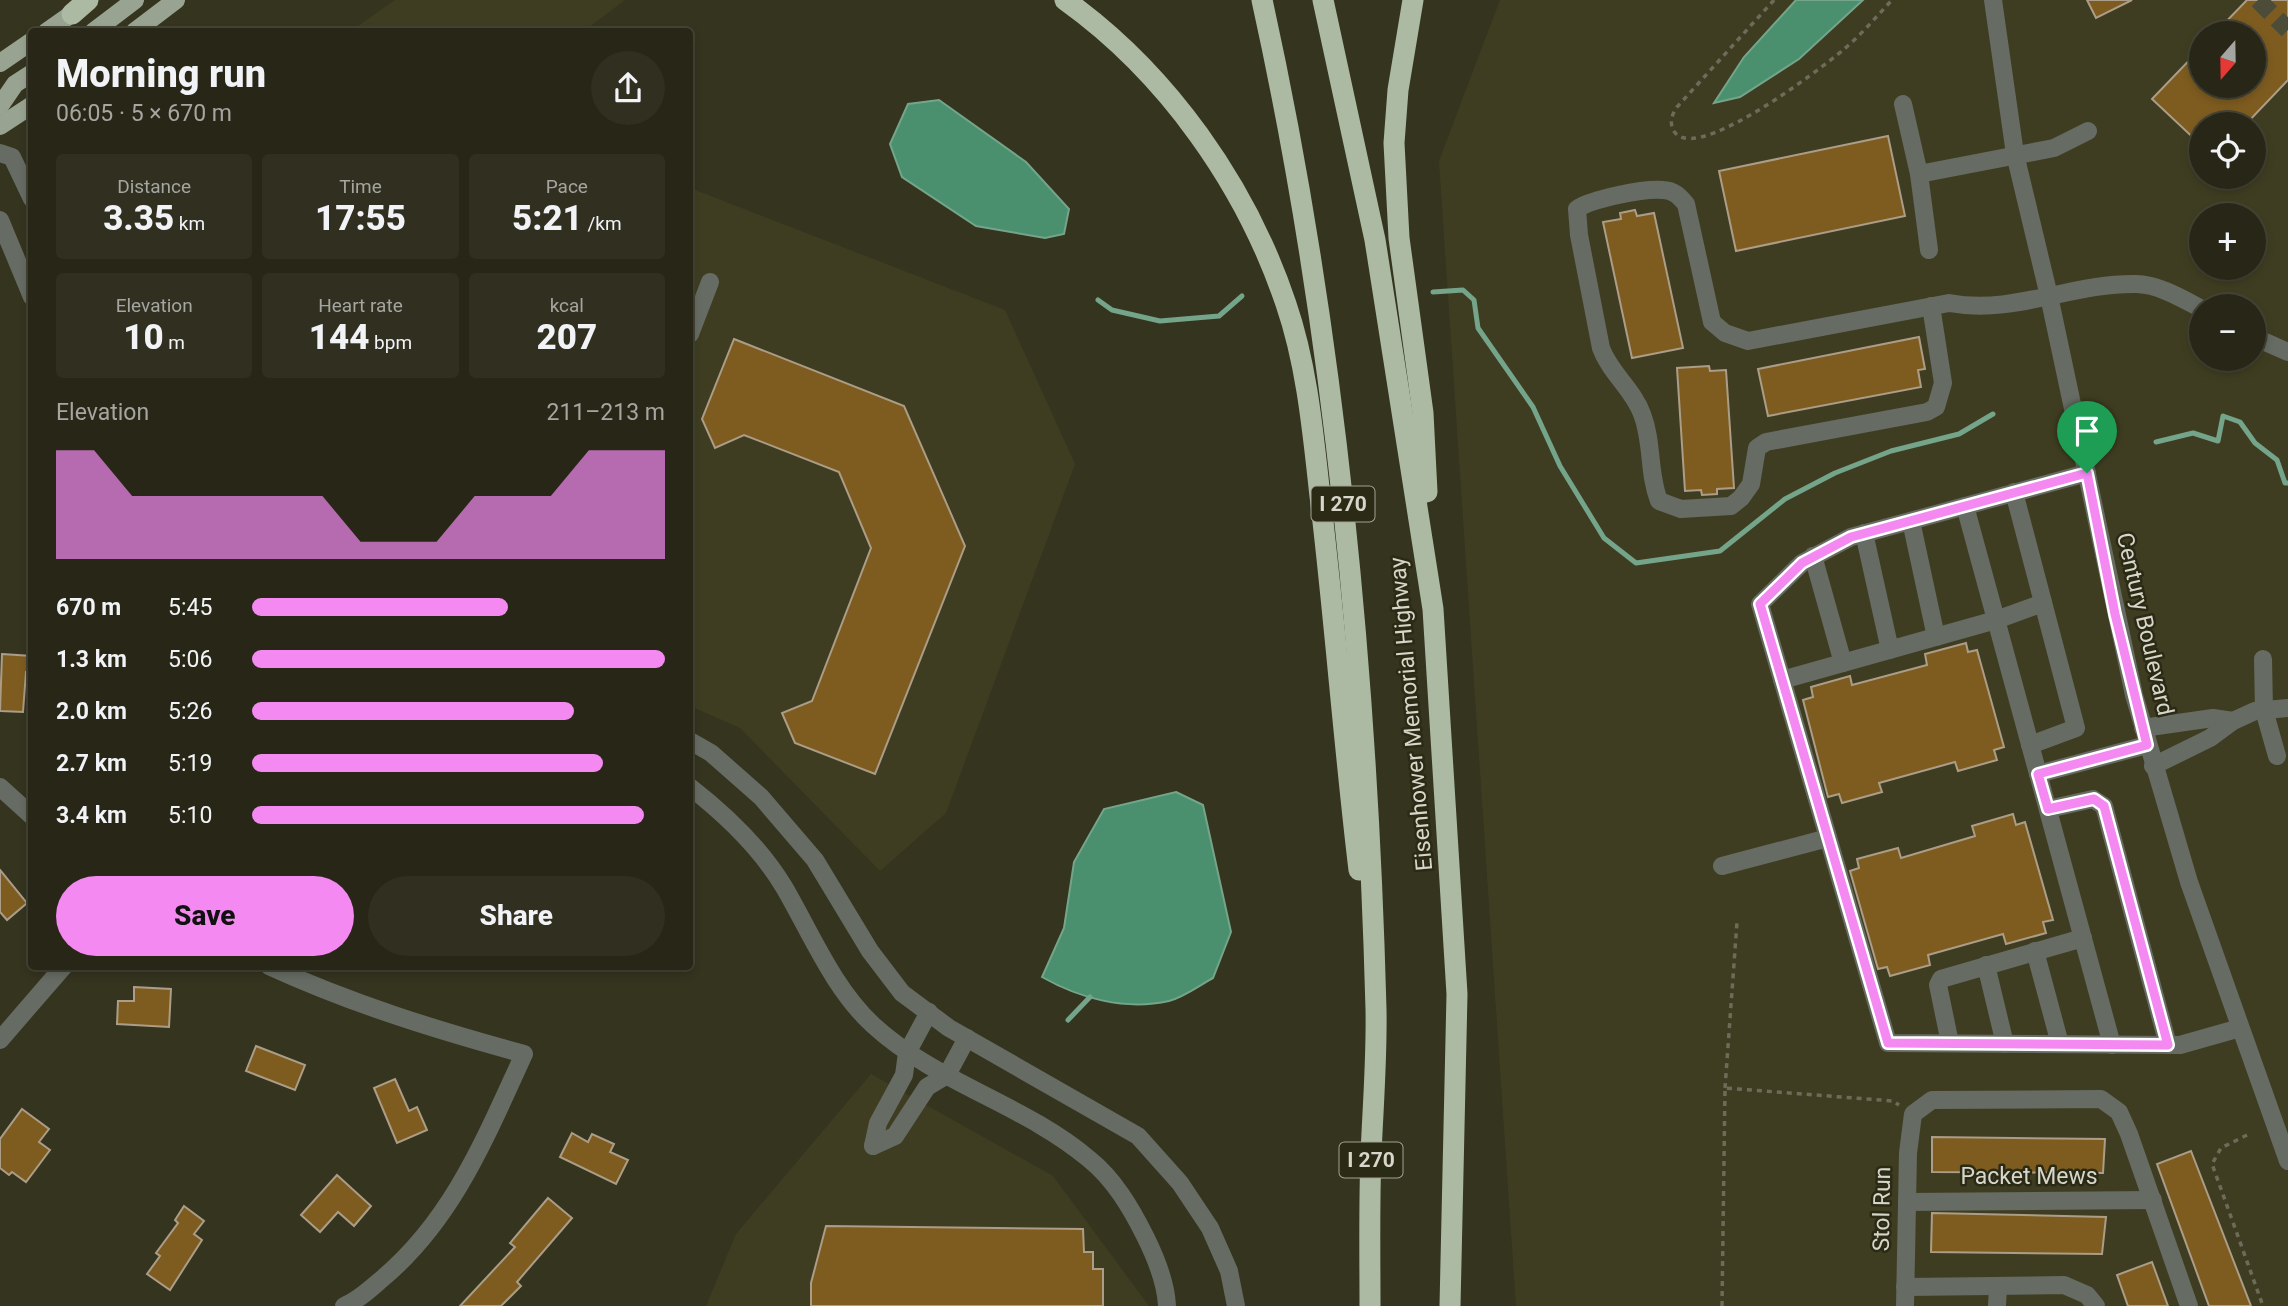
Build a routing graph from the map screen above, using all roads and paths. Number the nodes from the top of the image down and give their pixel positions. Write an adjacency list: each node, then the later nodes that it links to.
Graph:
1 (135, 0): 12 (main road)
2 (176, 0): 13 (main road)
3 (1065, 0): 72 (highway)
4 (1262, 0): 72 (highway, Eisenhower Memorial Highway / I 270)
5 (1324, 0): 43 (highway, Eisenhower Memorial Highway)
6 (1413, 0): 43 (highway)
7 (1774, 0): 8 (path)
8 (1892, 0)
9 (1993, 0): 23 (street, Century Boulevard)
10 (83, 5): 11 (main road)
11 (51, 28)
12 (98, 28)
13 (139, 28)
14 (28, 44): 15 (main road)
15 (0, 63)
16 (28, 76): 18 (main road)
17 (1903, 104): 24 (street)
18 (0, 106)
19 (28, 107): 20 (main road)
20 (0, 126)
21 (2088, 131): 23 (street)
22 (0, 153): 25 (street)
23 (2015, 154): 24 (street); 30 (street, Century Boulevard)
24 (1919, 174): 27 (street)
25 (28, 191)
26 (0, 220): 29 (street)
27 (1929, 250)
28 (710, 282): 33 (street)
29 (28, 287)
30 (2049, 296): 31 (street); 32 (street); 36 (street, Century Boulevard)
31 (2189, 302)
32 (1931, 306): 32 (street)
33 (693, 326)
34 (2266, 342): 35 (street)
35 (2288, 352)
36 (2087, 473): 37 (street); 53 (street, Century Boulevard)
37 (2014, 492): 38 (street); 42 (street)
38 (1965, 506): 39 (street); 44 (street)
39 (1911, 521): 40 (street); 45 (street)
40 (1864, 533): 41 (street); 46 (street)
41 (1813, 556): 48 (street); 49 (street)
42 (2043, 603): 44 (street); 55 (street)
43 (1433, 609): 95 (highway, Eisenhower Memorial Highway)
44 (1996, 620): 45 (street); 55 (street)
45 (1936, 637): 46 (street)
46 (1890, 650): 48 (street)
47 (2263, 659): 51 (street)
48 (1843, 663): 49 (street)
49 (1782, 680): 63 (street)
50 (2288, 708): 51 (street)
51 (2264, 710): 52 (street); 56 (street)
52 (2233, 720): 53 (street); 57 (street)
53 (2145, 737): 57 (street, Century Boulevard); 58 (street)
54 (693, 743): 71 (street)
55 (2030, 745): 58 (street)
56 (2277, 756)
57 (2153, 766): 73 (street, Century Boulevard)
58 (2038, 774): 61 (street)
59 (0, 787): 62 (street)
60 (693, 789): 81 (street)
61 (2048, 809): 66 (street); 80 (street)
62 (28, 812)
63 (1828, 838): 64 (street); 76 (street)
64 (1722, 866)
65 (1737, 922): 83 (path)
66 (2083, 939): 67 (street); 79 (street)
67 (2035, 951): 68 (street); 78 (street)
68 (1986, 965): 76 (street); 77 (street)
69 (61, 970): 75 (street)
70 (278, 970): 91 (street)
71 (929, 1012): 74 (street); 81 (street)
72 (1376, 1014): 94 (highway, Eisenhower Memorial Highway / I 270)
73 (2240, 1028): 80 (street); 86 (street, Century Boulevard)
74 (967, 1038): 82 (street); 93 (street)
75 (0, 1040)
76 (1950, 1043): 77 (street)
77 (2005, 1044): 78 (street)
78 (2060, 1044): 79 (street)
79 (2112, 1045): 80 (street)
80 (2168, 1045)
81 (907, 1053): 82 (street); 82 (street)
82 (947, 1075): 92 (street)
83 (1725, 1088): 84 (path); 96 (path)
84 (1913, 1114): 87 (street); 88 (street, Stol Run)
85 (2247, 1135): 101 (path)
86 (2288, 1161)
87 (2153, 1200): 88 (street, Packet Mews); 100 (street)
88 (1907, 1202): 90 (street, Stol Run)
89 (1998, 1286): 90 (street); 98 (street); 99 (street)
90 (1905, 1287): 97 (street, Stol Run)
91 (344, 1306)
92 (1167, 1306)
93 (1236, 1306)
94 (1370, 1306)
95 (1450, 1306)
96 (1722, 1306)
97 (1905, 1306)
98 (1997, 1306)
99 (2096, 1306)
100 (2189, 1306)
101 (2263, 1306)

